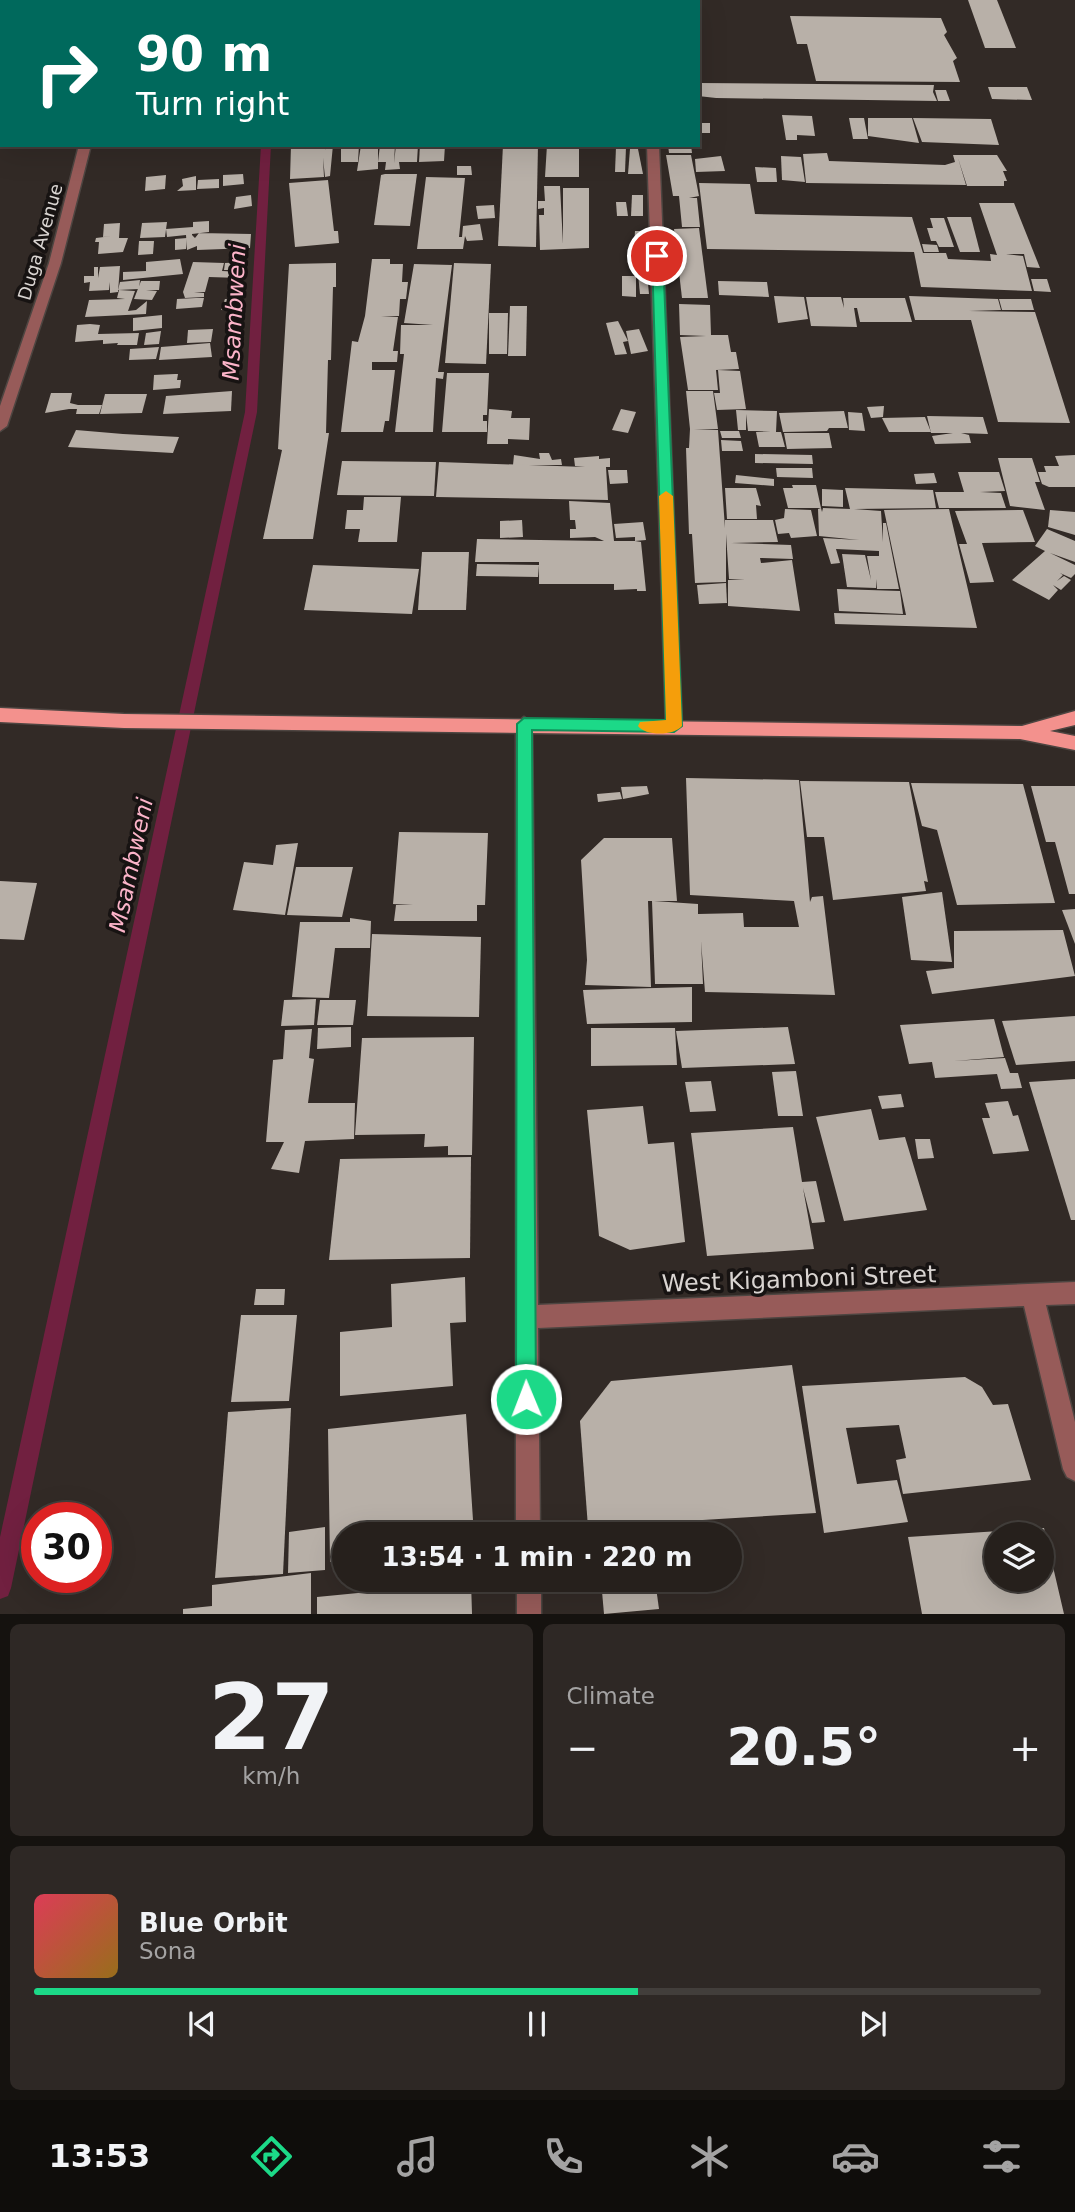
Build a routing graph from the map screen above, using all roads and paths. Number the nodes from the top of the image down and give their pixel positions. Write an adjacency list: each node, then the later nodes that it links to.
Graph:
1 (84, 147): 3 (street, Duga Avenue)
2 (653, 147): 7 (street)
3 (0, 426)
4 (0, 715): 6 (main road)
5 (1075, 718): 8 (main road)
6 (524, 724): 7 (main road); 12 (street)
7 (674, 726): 8 (main road)
8 (1020, 732): 9 (main road)
9 (1075, 743)
10 (1075, 1293): 11 (street, West Kigamboni Street)
11 (1032, 1295): 12 (street, West Kigamboni Street); 13 (street)
12 (525, 1317): 14 (street)
13 (1075, 1469)
14 (528, 1522)
15 (529, 1592): 16 (street)
16 (529, 1614)

